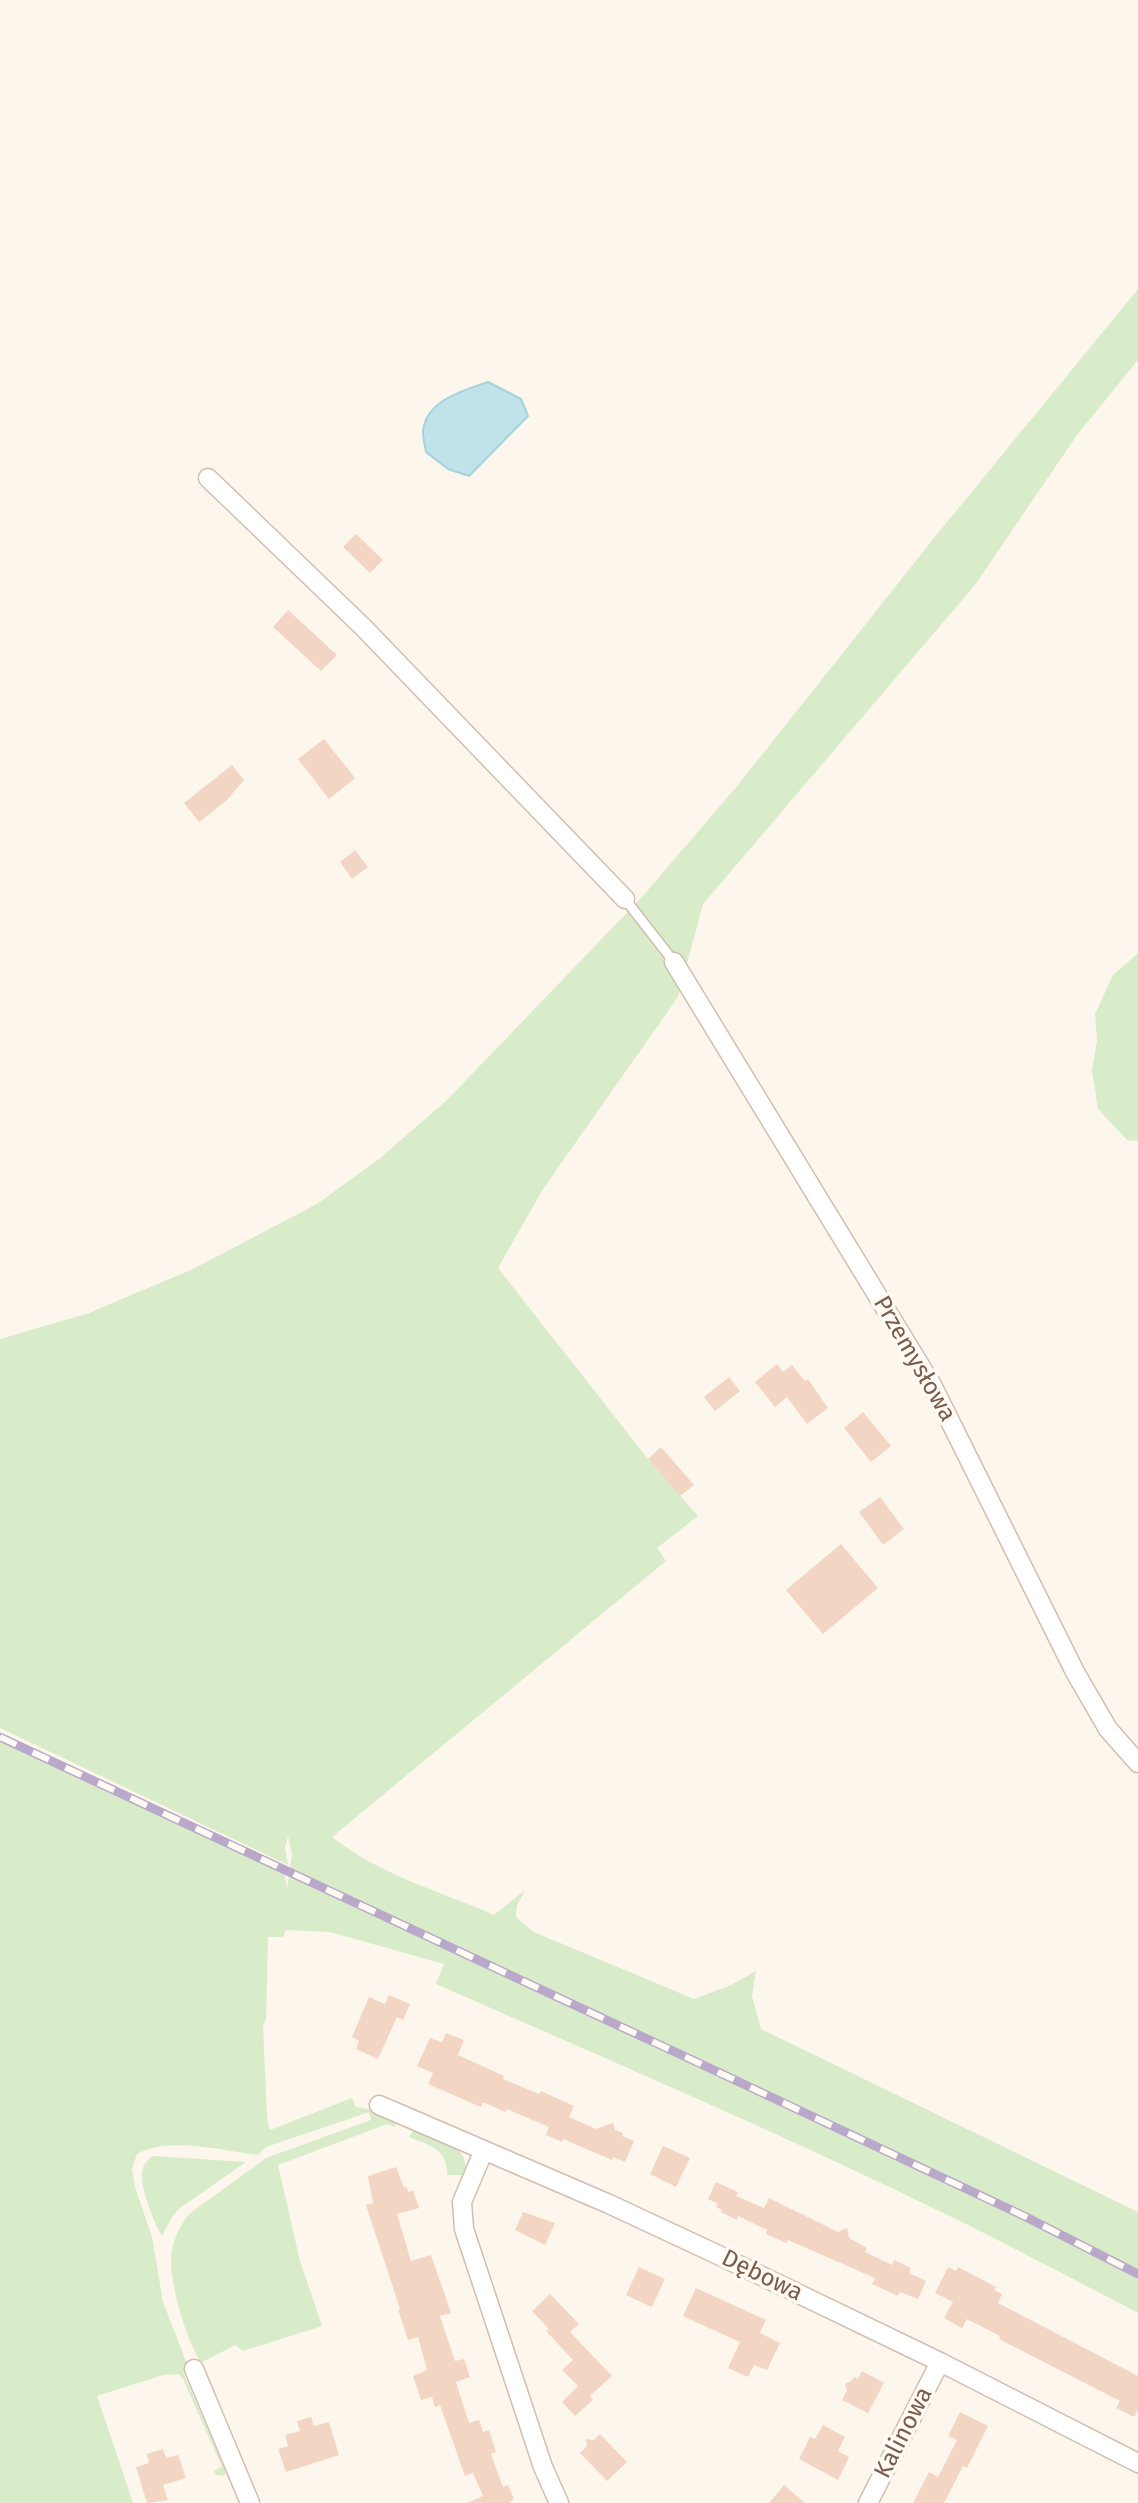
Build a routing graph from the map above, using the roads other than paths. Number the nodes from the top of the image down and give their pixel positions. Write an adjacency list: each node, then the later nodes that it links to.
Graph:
1 (208, 478): 2 (street)
2 (625, 899): 3 (lane)
3 (674, 962): 4 (street, Przemysłowa)
4 (1138, 1763)
5 (379, 2105): 6 (street, Dębowa)
6 (484, 2150): 7 (street, Dębowa); 11 (street)
7 (940, 2362): 9 (street, Dębowa); 12 (street, Kalinowa)
8 (194, 2369): 10 (street)
9 (1138, 2463)
10 (250, 2503)
11 (559, 2503)
12 (868, 2503)

